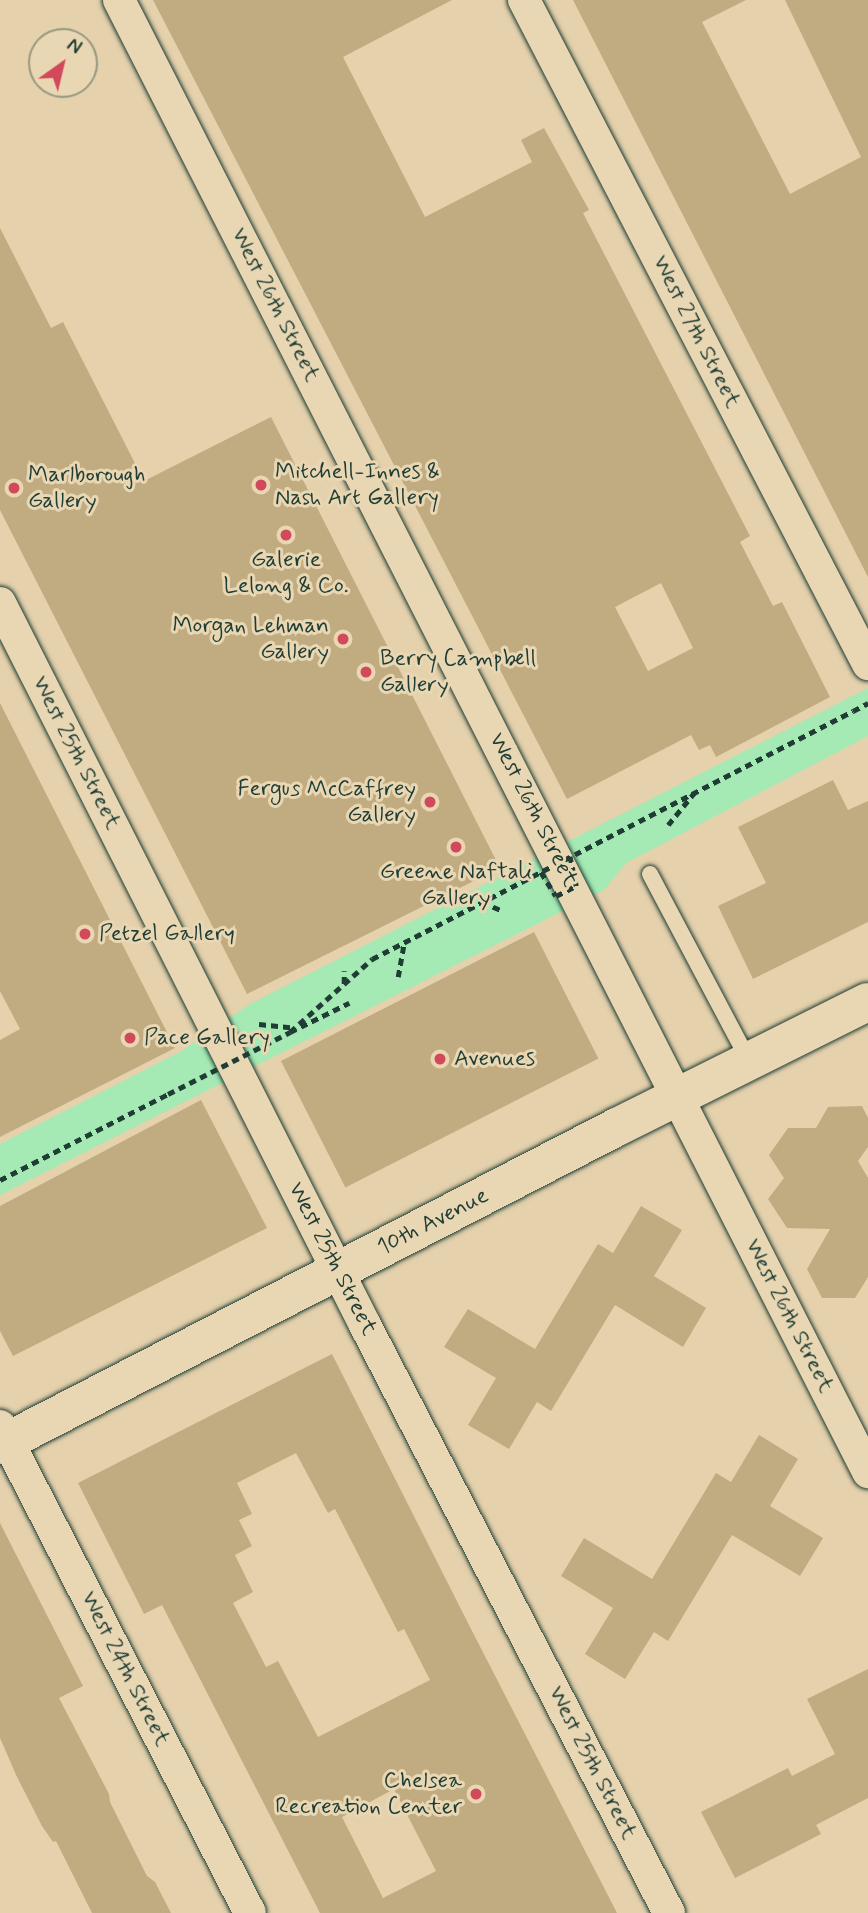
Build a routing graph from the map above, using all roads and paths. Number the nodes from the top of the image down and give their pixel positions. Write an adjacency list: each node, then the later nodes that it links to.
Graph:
1 (119, 0): 23 (street, West 26th Street)
2 (524, 0): 4 (street, West 27th Street)
3 (0, 603): 25 (street, West 25th Street)
4 (868, 664)
5 (868, 703): 6 (path, bridge)
6 (694, 793): 7 (path); 8 (path, bridge)
7 (668, 825)
8 (570, 857): 9 (path, bridge); 9 (path, bridge)
9 (541, 872): 11 (path, bridge)
10 (650, 874): 22 (lane)
11 (482, 902): 12 (path); 13 (path, bridge)
12 (503, 911)
13 (404, 943): 15 (path); 16 (path, bridge)
14 (344, 971): 16 (path, bridge)
15 (398, 977)
16 (344, 984): 20 (path, bridge)
17 (868, 1002): 22 (main road, 10th Avenue)
18 (349, 1003): 21 (path, bridge)
19 (259, 1024): 20 (path)
20 (295, 1028): 21 (path, bridge)
21 (290, 1032): 24 (path, bridge)
22 (749, 1061): 23 (main road, 10th Avenue)
23 (678, 1097): 25 (main road, 10th Avenue); 27 (street, West 26th Street)
24 (0, 1180)
25 (338, 1271): 26 (main road, 10th Avenue); 29 (street, West 25th Street)
26 (3, 1437): 28 (street, West 24th Street)
27 (868, 1472)
28 (250, 1913)
29 (669, 1913)

